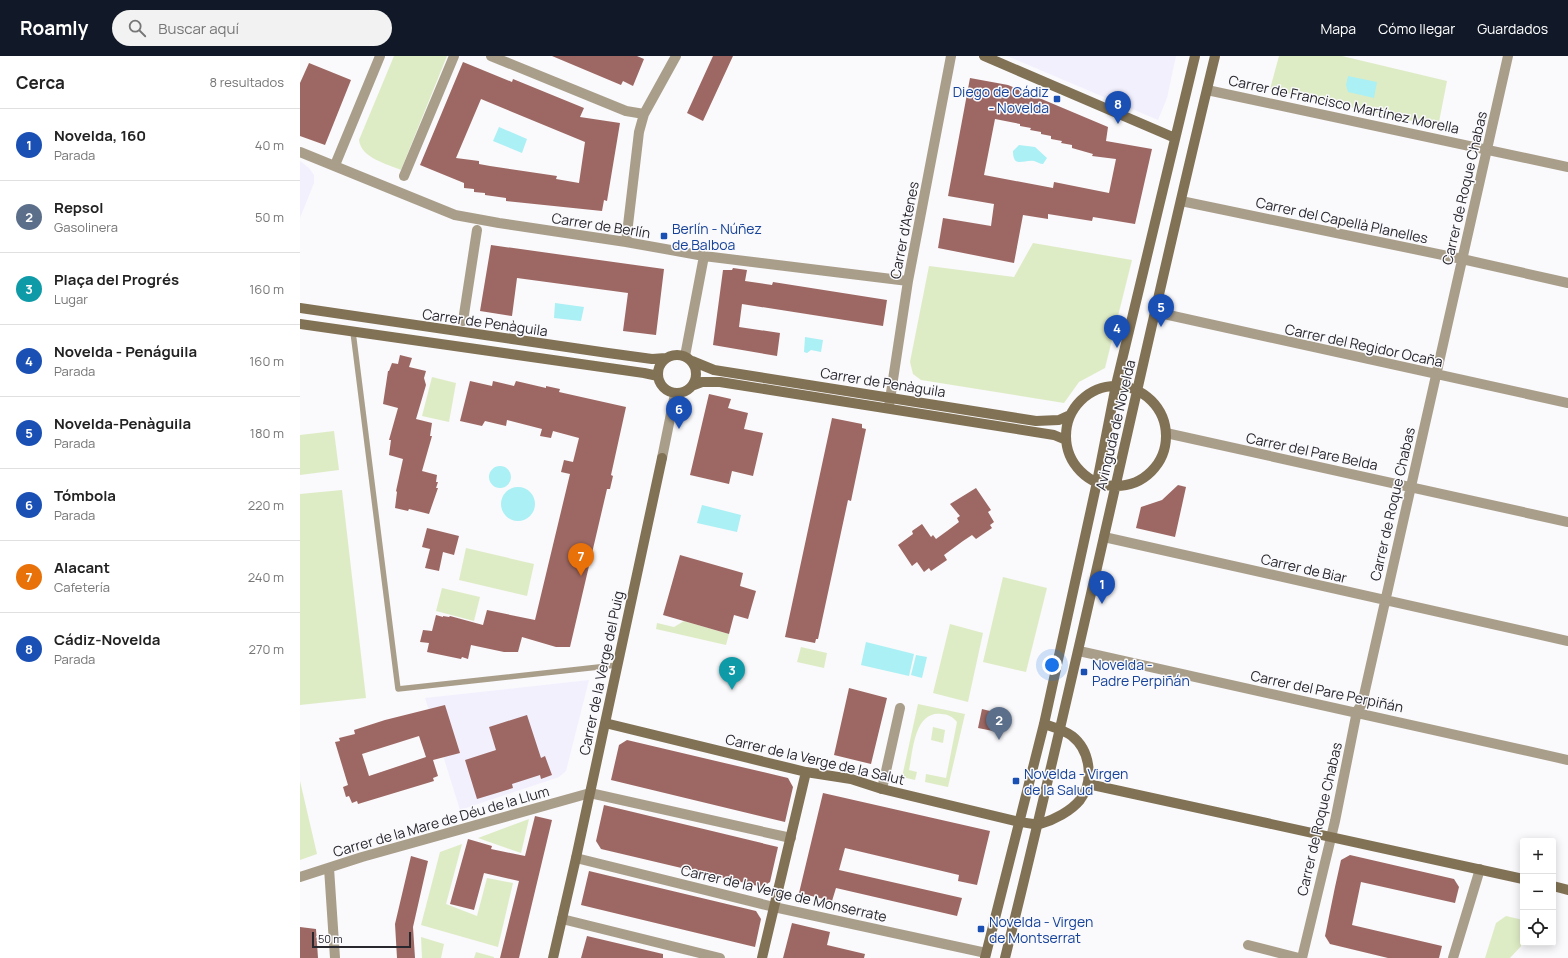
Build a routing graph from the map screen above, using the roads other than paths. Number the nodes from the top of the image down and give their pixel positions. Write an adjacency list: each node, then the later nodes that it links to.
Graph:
1 (380, 56): 15 (street)
2 (454, 56): 17 (street)
3 (491, 56): 11 (street)
4 (676, 56): 11 (street)
5 (951, 56): 23 (street, Carrer d'Atenes)
6 (984, 56): 12 (street)
7 (1195, 56): 12 (street, Avinguda de Novelda)
8 (1215, 56): 10 (street, Avinguda de Novelda)
9 (1508, 56): 13 (street, Carrer de Roque Chabas)
10 (1207, 90): 13 (street, Carrer de Francisco Martínez Morella); 18 (street, Avinguda de Novelda)
11 (644, 114): 20 (street)
12 (1175, 138): 35 (street, Avinguda de Novelda)
13 (1487, 149): 16 (street, Carrer de Francisco Martínez Morella); 22 (street, Carrer de Roque Chabas)
14 (300, 152): 15 (street, Carrer de Berlín)
15 (335, 165): 20 (street, Carrer de Berlín)
16 (1568, 168)
17 (404, 176)
18 (1181, 201): 22 (street, Carrer del Capellà Planelles); 26 (street, Avinguda de Novelda)
19 (477, 230): 27 (street)
20 (626, 242): 21 (street, Carrer de Berlín)
21 (704, 256): 23 (street, Carrer de Berlín); 31 (street)
22 (1462, 259): 24 (street, Carrer del Capellà Planelles); 32 (street, Carrer de Roque Chabas)
23 (908, 281): 38 (street, Carrer d'Atenes)
24 (1568, 283)
25 (300, 308): 30 (street, Carrer de Penàguila)
26 (1155, 312): 32 (street, Carrer del Regidor Ocaña); 36 (street, Avinguda de Novelda)
27 (463, 321)
28 (300, 324): 29 (street, Carrer de Penàguila)
29 (353, 332): 33 (street, Carrer de Penàguila); 52 (lane)
30 (666, 358): 31 (street); 33 (street)
31 (689, 359): 34 (street); 38 (street, Carrer de Penàguila)
32 (1435, 375): 39 (street, Carrer del Regidor Ocaña); 46 (street, Carrer de Roque Chabas)
33 (658, 376): 37 (street)
34 (694, 385): 37 (street); 40 (street, Carrer de Penàguila)
35 (1116, 385): 36 (street); 41 (street); 44 (street, Avinguda de Novelda)
36 (1138, 391): 42 (street); 45 (street, Avinguda de Novelda)
37 (675, 394): 52 (street, Carrer de la Verge del Puig)
38 (891, 397): 40 (street, Carrer d'Atenes); 41 (street, Carrer de Penàguila)
39 (1568, 403)
40 (888, 410): 43 (street, Carrer de Penàguila)
41 (1070, 415): 43 (street)
42 (1166, 433): 45 (street); 46 (street, Carrer del Pare Belda)
43 (1066, 440): 44 (street)
44 (1097, 482): 45 (street); 56 (street, Avinguda de Novelda)
45 (1115, 486): 48 (street, Avinguda de Novelda)
46 (1410, 487): 47 (street, Carrer del Pare Belda); 49 (street, Carrer de Roque Chabas)
47 (1568, 522)
48 (1104, 537): 49 (street, Carrer de Biar); 51 (street, Avinguda de Novelda)
49 (1384, 600): 50 (street, Carrer de Biar); 54 (street, Carrer de Roque Chabas)
50 (1568, 641)
51 (1079, 651): 54 (street, Carrer del Pare Perpiñán); 57 (street, Avinguda de Novelda)
52 (617, 665): 55 (street, Carrer de la Verge del Puig)
53 (900, 708): 61 (street)
54 (1357, 712): 58 (street, Carrer del Pare Perpiñán); 66 (street, Carrer de Roque Chabas)
55 (605, 723): 59 (street, Carrer de la Verge de la Salut); 62 (street, Carrer de la Verge del Puig)
56 (1044, 724): 57 (street); 63 (street, Avinguda de Novelda)
57 (1061, 730): 60 (street); 64 (street, Avinguda de Novelda)
58 (1568, 760)
59 (806, 772): 61 (street, Carrer de la Verge de la Salut); 65 (street)
60 (1088, 784): 64 (street); 66 (street)
61 (882, 789): 63 (street, Carrer de la Verge de la Salut)
62 (590, 794): 65 (street); 67 (street, Carrer de la Verge del Puig); 68 (street, Carrer de la Mare de Déu de la Llum)
63 (1019, 822): 64 (street); 77 (street, Avinguda de Novelda)
64 (1039, 824): 82 (street, Avinguda de Novelda)
65 (790, 838): 74 (street)
66 (1330, 838): 69 (street); 83 (street, Carrer de Roque Chabas)
67 (576, 858): 74 (street, Carrer de la Verge de Monserrate); 75 (street, Carrer de la Verge del Puig)
68 (329, 868): 70 (street, Carrer de la Mare de Déu de la Llum); 78 (street)
69 (1480, 869): 71 (street); 84 (street)
70 (300, 876)
71 (1520, 878)
72 (1556, 887): 73 (street)
73 (1568, 890)
74 (774, 907): 77 (street, Carrer de la Verge de Monserrate); 81 (street)
75 (562, 919): 79 (street, Carrer de la Verge del Puig); 80 (street)
76 (1248, 944): 83 (street)
77 (985, 955)
78 (335, 958)
79 (553, 958)
80 (720, 958)
81 (762, 958)
82 (1006, 958)
83 (1300, 958)
84 (1453, 958)

